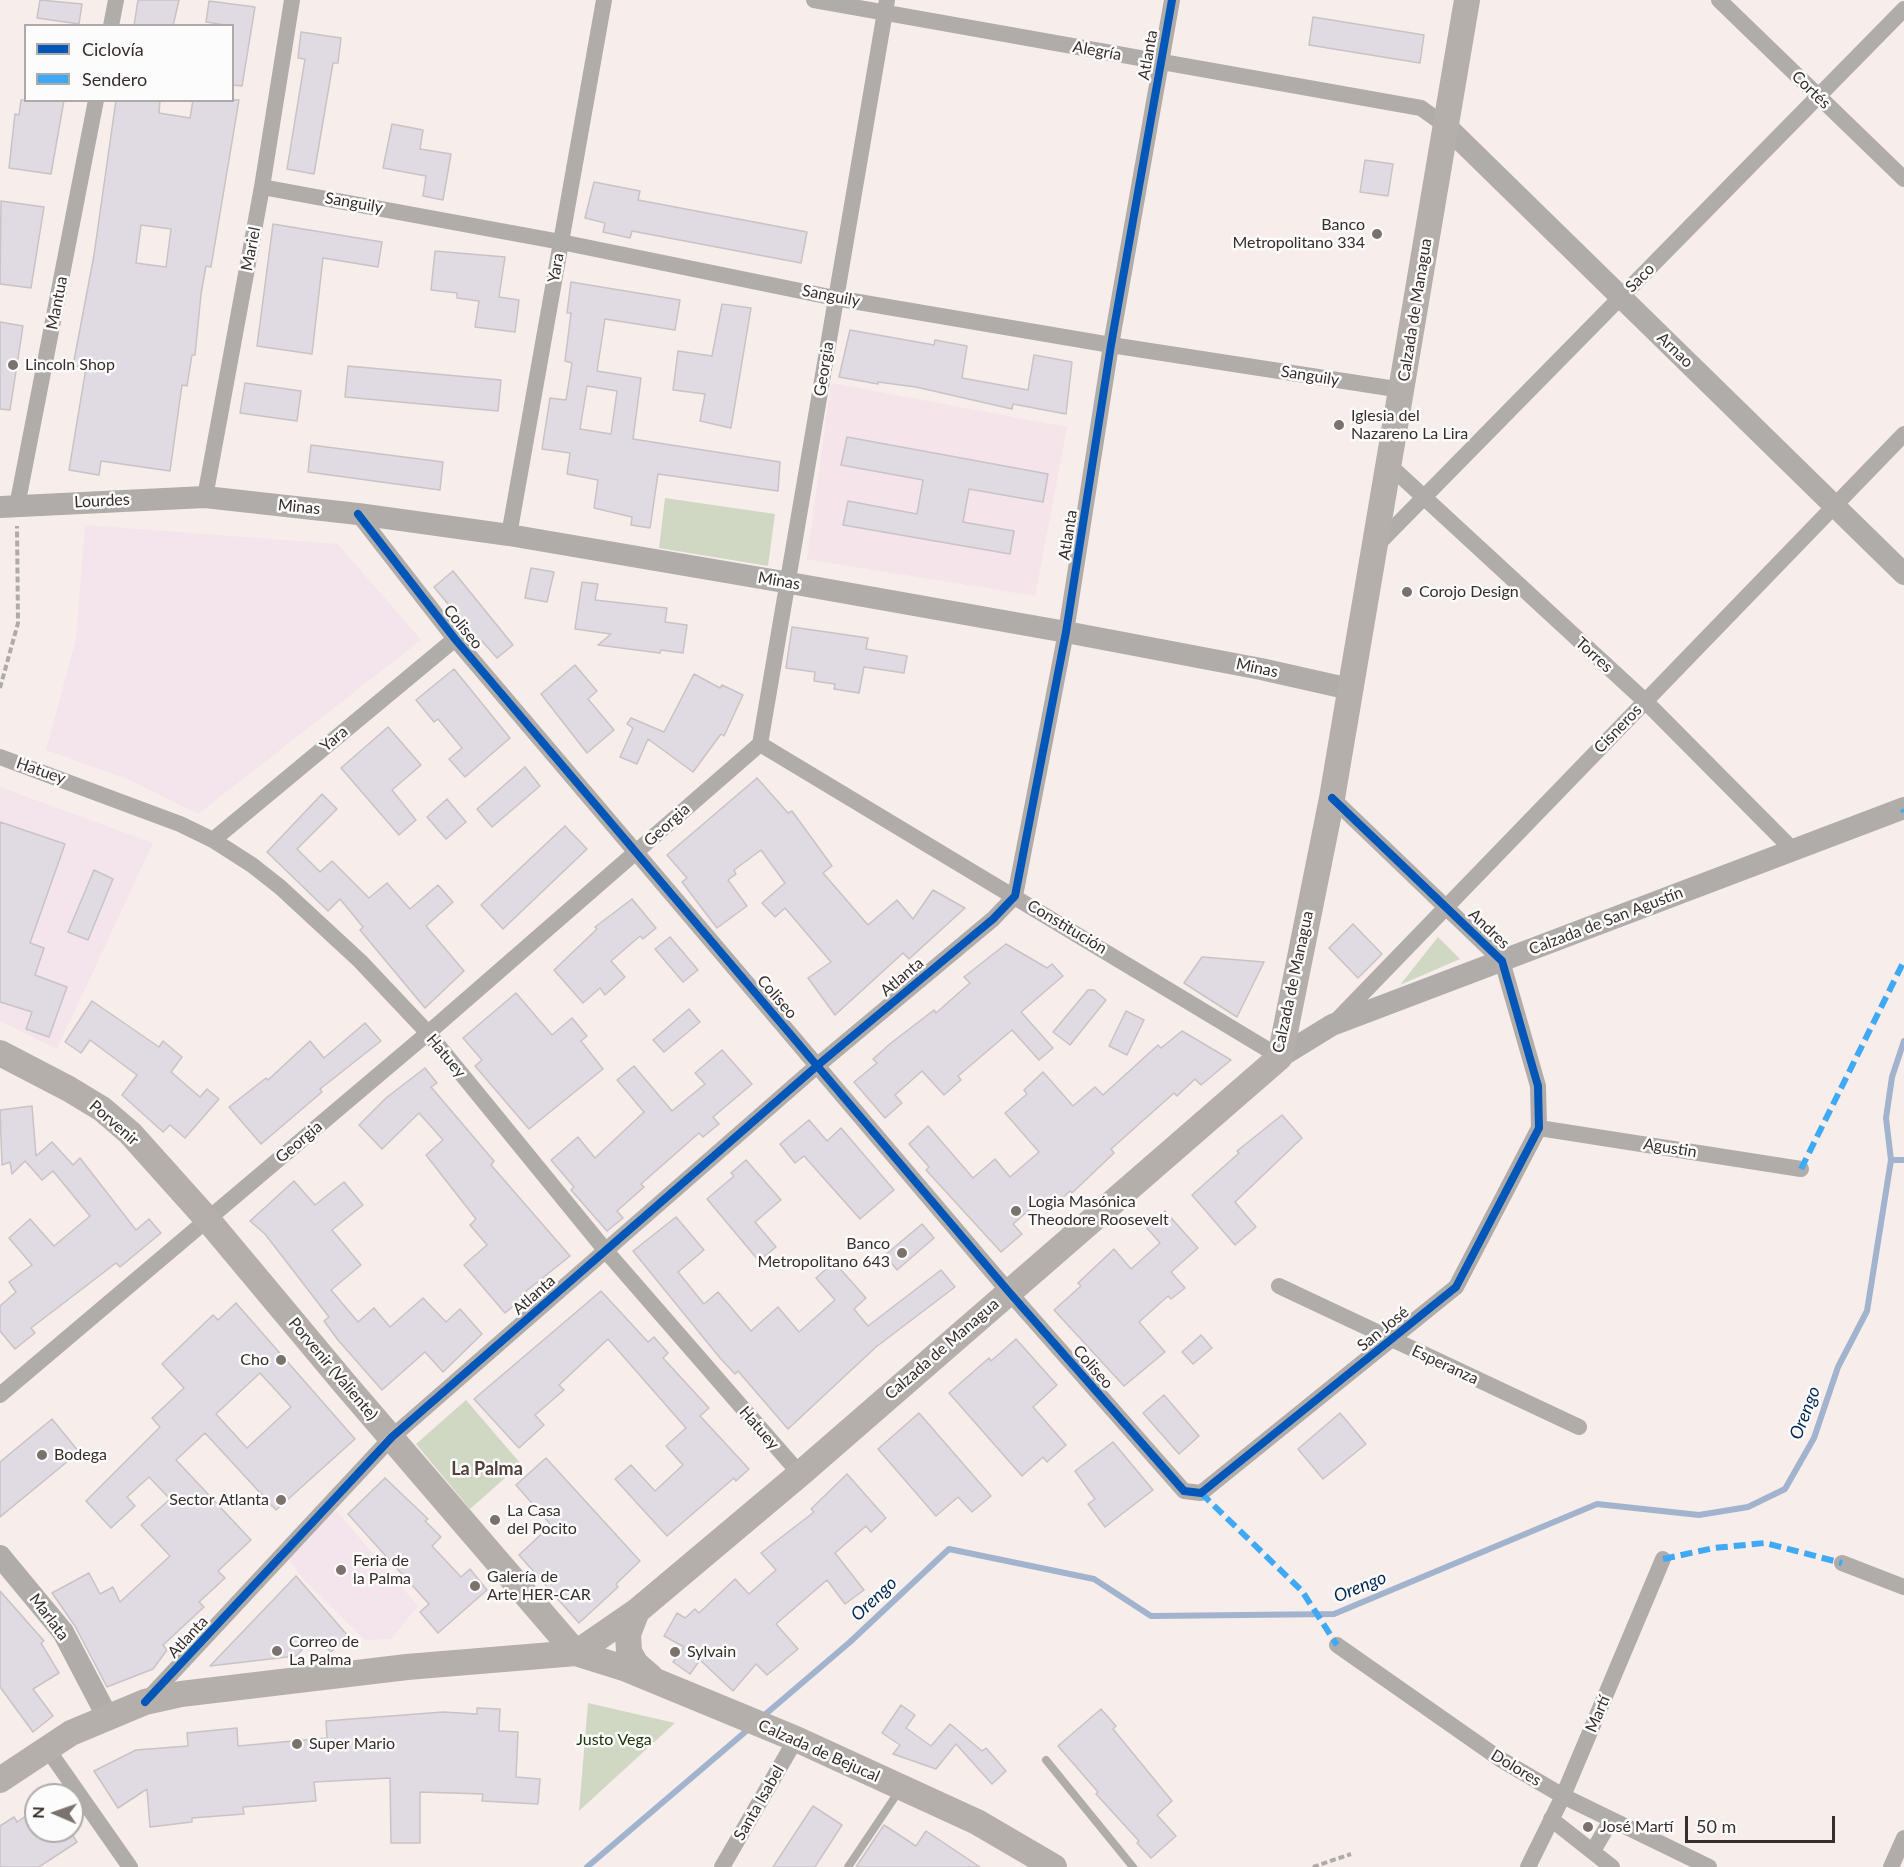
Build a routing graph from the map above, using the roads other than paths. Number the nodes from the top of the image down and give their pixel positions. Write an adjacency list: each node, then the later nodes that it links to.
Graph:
1 (116, 0): 10 (street)
2 (292, 0): 16 (street, Mariel)
3 (604, 0): 17 (street, Yara)
4 (814, 0): 8 (street, Alegría)
5 (1172, 0): 11 (street, Atlanta)
6 (1467, 0): 14 (main road, Calzada de Managua)
7 (1719, 0): 12 (street, Cortés)
8 (886, 7): 11 (street, Alegría); 19 (street, Georgia)
9 (1904, 9): 12 (street, Saco)
10 (111, 24)
11 (1160, 62): 14 (street, Alegría); 20 (street, Atlanta)
12 (1818, 96): 15 (street, Cortés); 18 (street, Saco)
13 (96, 102): 26 (street, Mantua)
14 (1446, 126): 18 (street, Arnao); 21 (main road, Calzada de Managua)
15 (1904, 179)
16 (262, 187): 17 (street, Sanguily); 24 (street, Mariel)
17 (561, 242): 19 (street, Sanguily); 29 (street, Yara)
18 (1621, 297): 25 (street, Saco); 27 (street, Arnao)
19 (835, 298): 20 (street, Sanguily); 32 (street, Georgia)
20 (1111, 345): 21 (street, Sanguily); 33 (street, Atlanta)
21 (1402, 390): 23 (main road, Calzada de Managua)
22 (1904, 434): 27 (street, Cisneros)
23 (1389, 465): 25 (street, Torres); 30 (main road, Calzada de Managua)
24 (205, 497): 26 (street, Lourdes); 28 (street, Minas)
25 (1423, 498): 30 (street, Saco); 36 (street, Torres)
26 (8, 506)
27 (1834, 506): 31 (street, Arnao); 36 (street, Cisneros)
28 (358, 514): 29 (street, Minas); 34 (street, Coliseo)
29 (509, 535): 32 (street, Minas)
30 (1375, 546): 35 (main road, Calzada de Managua)
31 (1904, 574)
32 (790, 583): 33 (street, Minas); 37 (street, Georgia)
33 (1066, 632): 35 (street, Minas); 44 (street, Atlanta)
34 (454, 639): 41 (street, Yara); 43 (street, Coliseo)
35 (1350, 689): 39 (main road, Calzada de Managua)
36 (1645, 701): 42 (street, Torres); 45 (street, Cisneros)
37 (760, 744): 43 (street, Georgia); 44 (street, Constitución)
38 (0, 757): 41 (street, Hatuey)
39 (1332, 798): 45 (street, Andres); 50 (main road, Calzada de Managua)
40 (1904, 808): 42 (street, Calzada de San Agustín)
41 (213, 840): 48 (street, Hatuey)
42 (1793, 850): 46 (street, Calzada de San Agustín)
43 (636, 853): 48 (street, Georgia); 51 (street, Coliseo)
44 (1015, 896): 50 (street, Constitución); 51 (street, Atlanta)
45 (1446, 907): 46 (street, Andres); 47 (street, Cisneros)
46 (1502, 961): 47 (street, Calzada de San Agustín); 52 (street, Andres)
47 (1332, 1025): 50 (street, Calzada de San Agustín)
48 (428, 1033): 54 (street, Georgia); 55 (street, Hatuey)
49 (0, 1053): 54 (main road, Porvenir)
50 (1280, 1057): 57 (main road, Calzada de Managua)
51 (818, 1065): 55 (street, Atlanta); 57 (street, Coliseo)
52 (1539, 1128): 53 (street, Agustin); 58 (street, San José)
53 (1801, 1169)
54 (208, 1220): 59 (street, Georgia); 61 (main road, Porvenir (Valiente))
55 (606, 1251): 61 (street, Atlanta); 62 (street, Hatuey)
56 (1279, 1286): 58 (street, Esperanza)
57 (1008, 1292): 62 (main road, Calzada de Managua); 63 (street, Coliseo)
58 (1391, 1341): 60 (street, Esperanza); 63 (street, San José)
59 (0, 1395)
60 (1579, 1427)
61 (392, 1437): 70 (main road, Porvenir (Valiente)); 72 (street, Atlanta)
62 (800, 1474): 68 (main road, Calzada de Managua)
63 (1184, 1491)
64 (0, 1556): 73 (street, Marlata)
65 (1663, 1559): 79 (street, Martí)
66 (1842, 1563): 67 (street)
67 (1904, 1587)
68 (637, 1611): 70 (main road, Calzada de Managua); 71 (main road)
69 (1337, 1645): 79 (street, Dolores)
70 (576, 1653): 71 (main road, Calzada de Bejucal); 72 (main road)
71 (655, 1680): 74 (main road, Calzada de Bejucal)
72 (146, 1702): 73 (main road)
73 (107, 1716): 75 (main road)
74 (787, 1736): 78 (main road, Calzada de Bejucal); 85 (street, Santa Isabel)
75 (46, 1747): 77 (main road); 84 (street)
76 (1046, 1760): 88 (lane)
77 (0, 1780)
78 (901, 1788): 86 (lane); 87 (main road, Calzada de Bejucal)
79 (1563, 1796): 80 (street, Martí); 81 (street, Dolores)
80 (1551, 1819): 83 (street); 89 (street, Martí)
81 (1611, 1820): 83 (street); 91 (street, Dolores)
82 (1904, 1838): 92 (street)
83 (1593, 1851): 90 (street)
84 (130, 1867)
85 (722, 1867)
86 (848, 1867)
87 (1054, 1867)
88 (1133, 1867)
89 (1528, 1867)
90 (1612, 1867)
91 (1709, 1867)
92 (1891, 1867)

